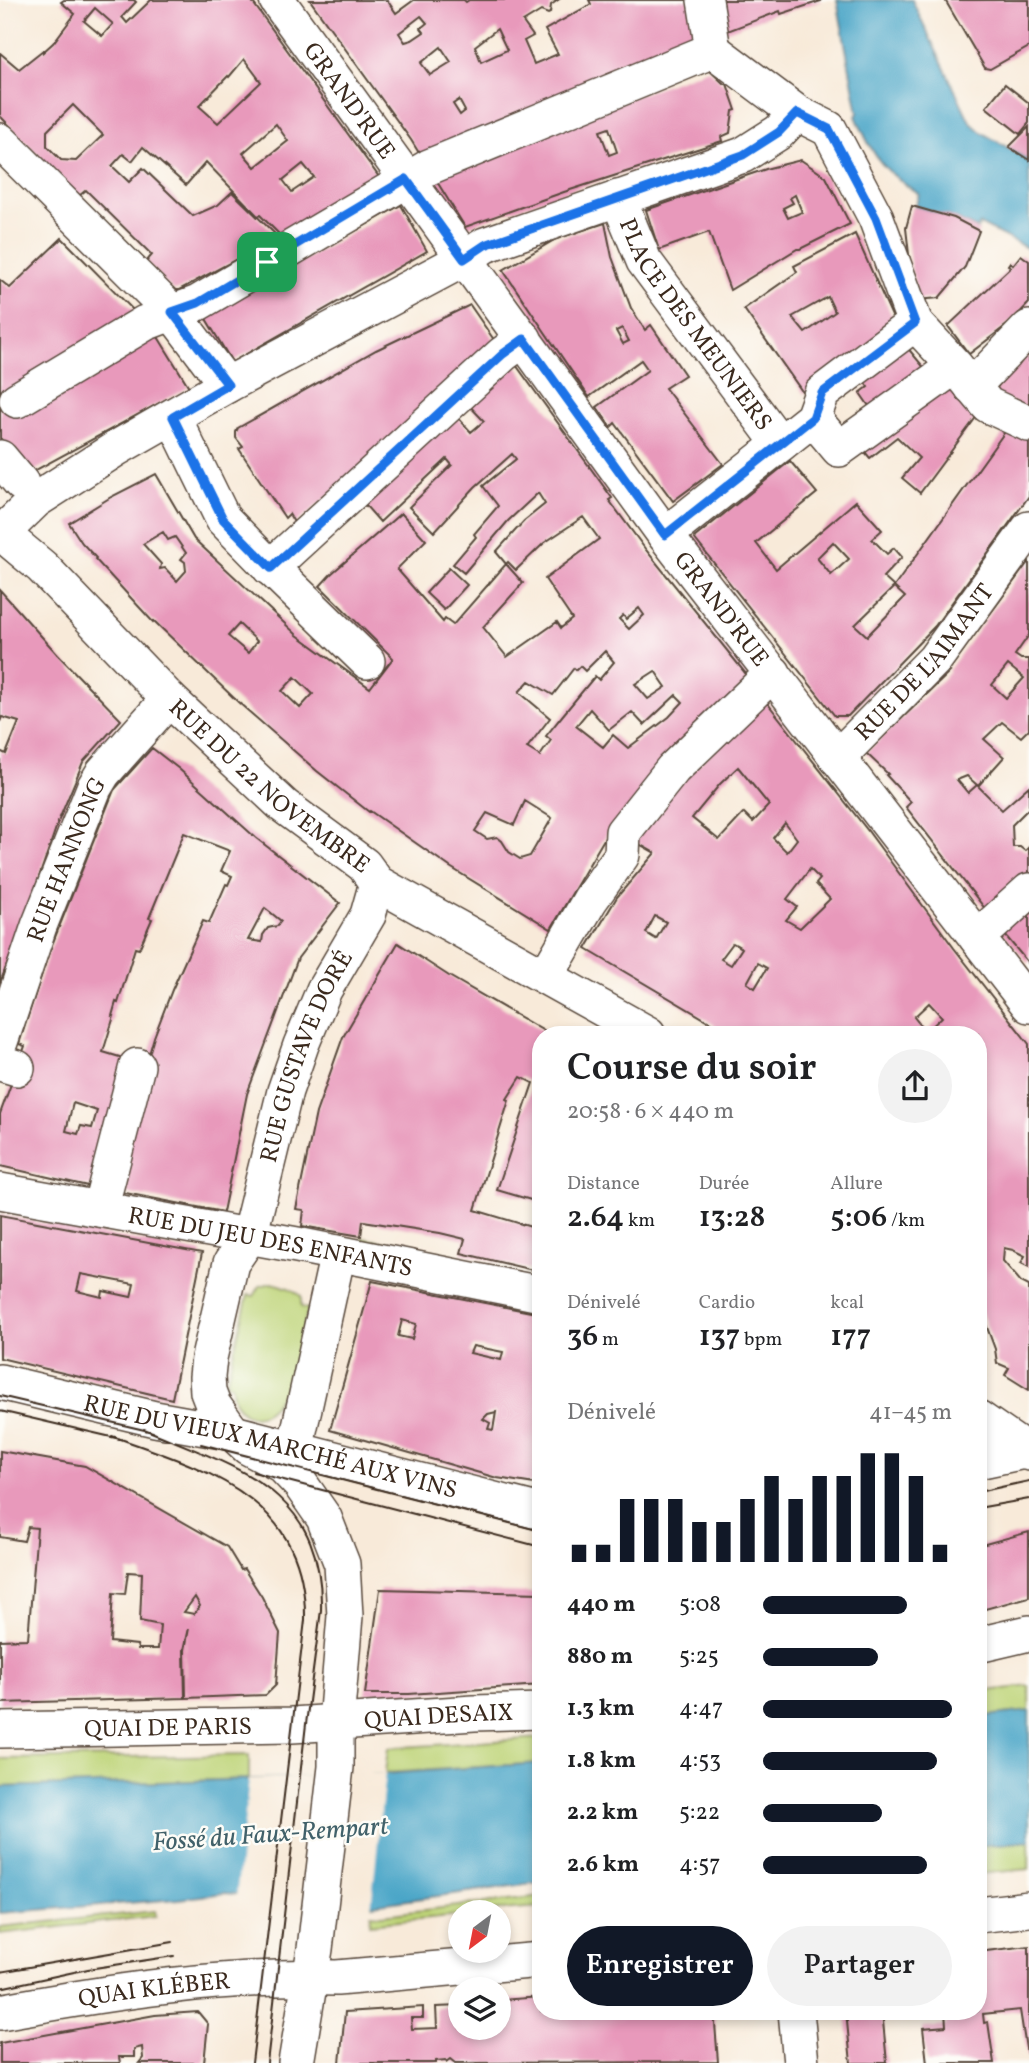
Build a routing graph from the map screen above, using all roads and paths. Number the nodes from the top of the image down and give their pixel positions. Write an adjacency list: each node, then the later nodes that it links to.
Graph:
1 (277, 0): 6 (street, GRAND'RUE)
2 (705, 0): 3 (street)
3 (713, 50): 4 (street); 6 (street)
4 (797, 113): 7 (street); 10 (street)
5 (0, 141): 9 (street)
6 (406, 179): 8 (street, GRAND'RUE); 9 (street)
7 (618, 198): 8 (street); 19 (street, PLACE DES MEUNIERS)
8 (464, 259): 12 (street, GRAND'RUE); 14 (street)
9 (172, 312): 14 (street); 15 (street)
10 (915, 323): 13 (street); 17 (street)
11 (1029, 328): 13 (street)
12 (524, 339): 22 (street, GRAND'RUE); 23 (street)
13 (964, 376): 17 (street); 18 (street)
14 (228, 385): 16 (street)
15 (17, 400)
16 (173, 417): 21 (street); 23 (street)
17 (813, 418): 19 (street)
18 (1029, 424)
19 (780, 444): 22 (street)
20 (1029, 529): 27 (street, RUE DE L'AIMANT)
21 (1, 534): 26 (street, RUE DU 22 NOVEMBRE)
22 (665, 535): 25 (street, GRAND'RUE)
23 (271, 568): 24 (street)
24 (367, 661)
25 (773, 673): 27 (street, GRAND'RUE); 31 (street)
26 (169, 699): 28 (street, RUE DU 22 NOVEMBRE); 34 (street, RUE HANNONG)
27 (837, 758): 30 (street, GRAND'RUE)
28 (377, 883): 31 (street, RUE DU 22 NOVEMBRE); 38 (street, RUE GUSTAVE DORÉ)
29 (1029, 891): 30 (street)
30 (977, 938): 32 (street, GRAND'RUE)
31 (546, 976): 33 (street, RUE DU 22 NOVEMBRE)
32 (1029, 1005)
33 (634, 1026)
34 (6, 1057)
35 (137, 1066): 37 (street)
36 (0, 1191): 37 (street, RUE DU JEU DES ENFANTS)
37 (100, 1209): 38 (street, RUE DU JEU DES ENFANTS)
38 (248, 1237): 39 (street, RUE DU JEU DES ENFANTS); 43 (street, RUE GUSTAVE DORÉ)
39 (338, 1253): 40 (street, RUE DU JEU DES ENFANTS); 44 (street)
40 (532, 1292)
41 (0, 1382): 43 (street, RUE DU VIEUX MARCHÉ AUX VINS)
42 (987, 1424): 45 (street)
43 (233, 1433): 44 (street, RUE DU VIEUX MARCHÉ AUX VINS); 51 (street)
44 (296, 1449): 47 (street, RUE DU VIEUX MARCHÉ AUX VINS)
45 (1027, 1451): 46 (street)
46 (987, 1459)
47 (532, 1510)
48 (1029, 1633): 49 (street)
49 (987, 1643)
50 (532, 1711): 51 (street, QUAI DESAIX)
51 (336, 1723): 52 (street, QUAI DE PARIS); 56 (street)
52 (0, 1730)
53 (1029, 1909): 54 (street)
54 (987, 1914)
55 (532, 1961): 56 (street, QUAI KLÉBER)
56 (310, 1977): 57 (street, QUAI KLÉBER); 59 (street)
57 (0, 2012)
58 (797, 2020): 60 (street)
59 (296, 2063)
60 (801, 2063)

